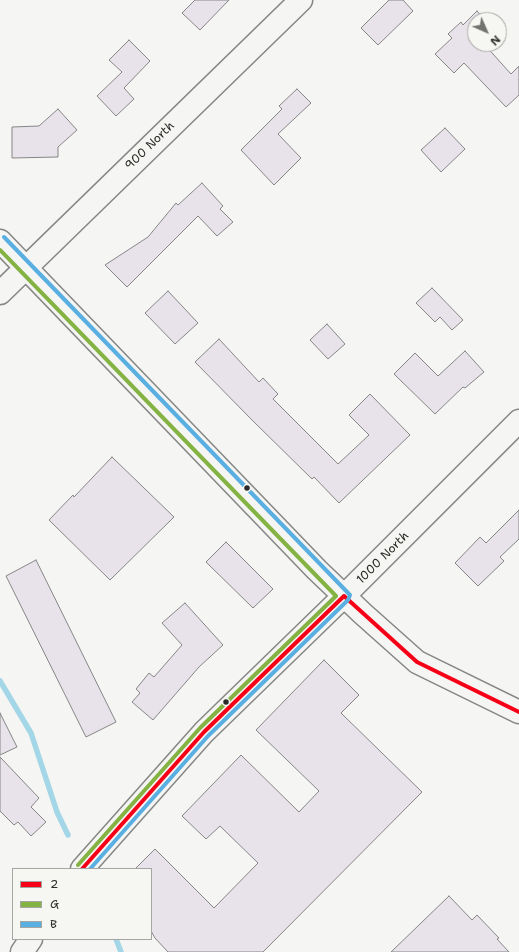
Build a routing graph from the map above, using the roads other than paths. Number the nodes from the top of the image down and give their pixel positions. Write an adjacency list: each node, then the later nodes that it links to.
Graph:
1 (301, 0): 3 (street, 900 North)
2 (0, 241): 3 (street)
3 (26, 268): 4 (street, 900 North); 6 (street)
4 (0, 293)
5 (519, 421): 6 (street, 1000 North)
6 (344, 596): 7 (street); 8 (street, 1000 North)
7 (519, 712)
8 (83, 868)
9 (30, 940): 10 (street)
10 (22, 952)

